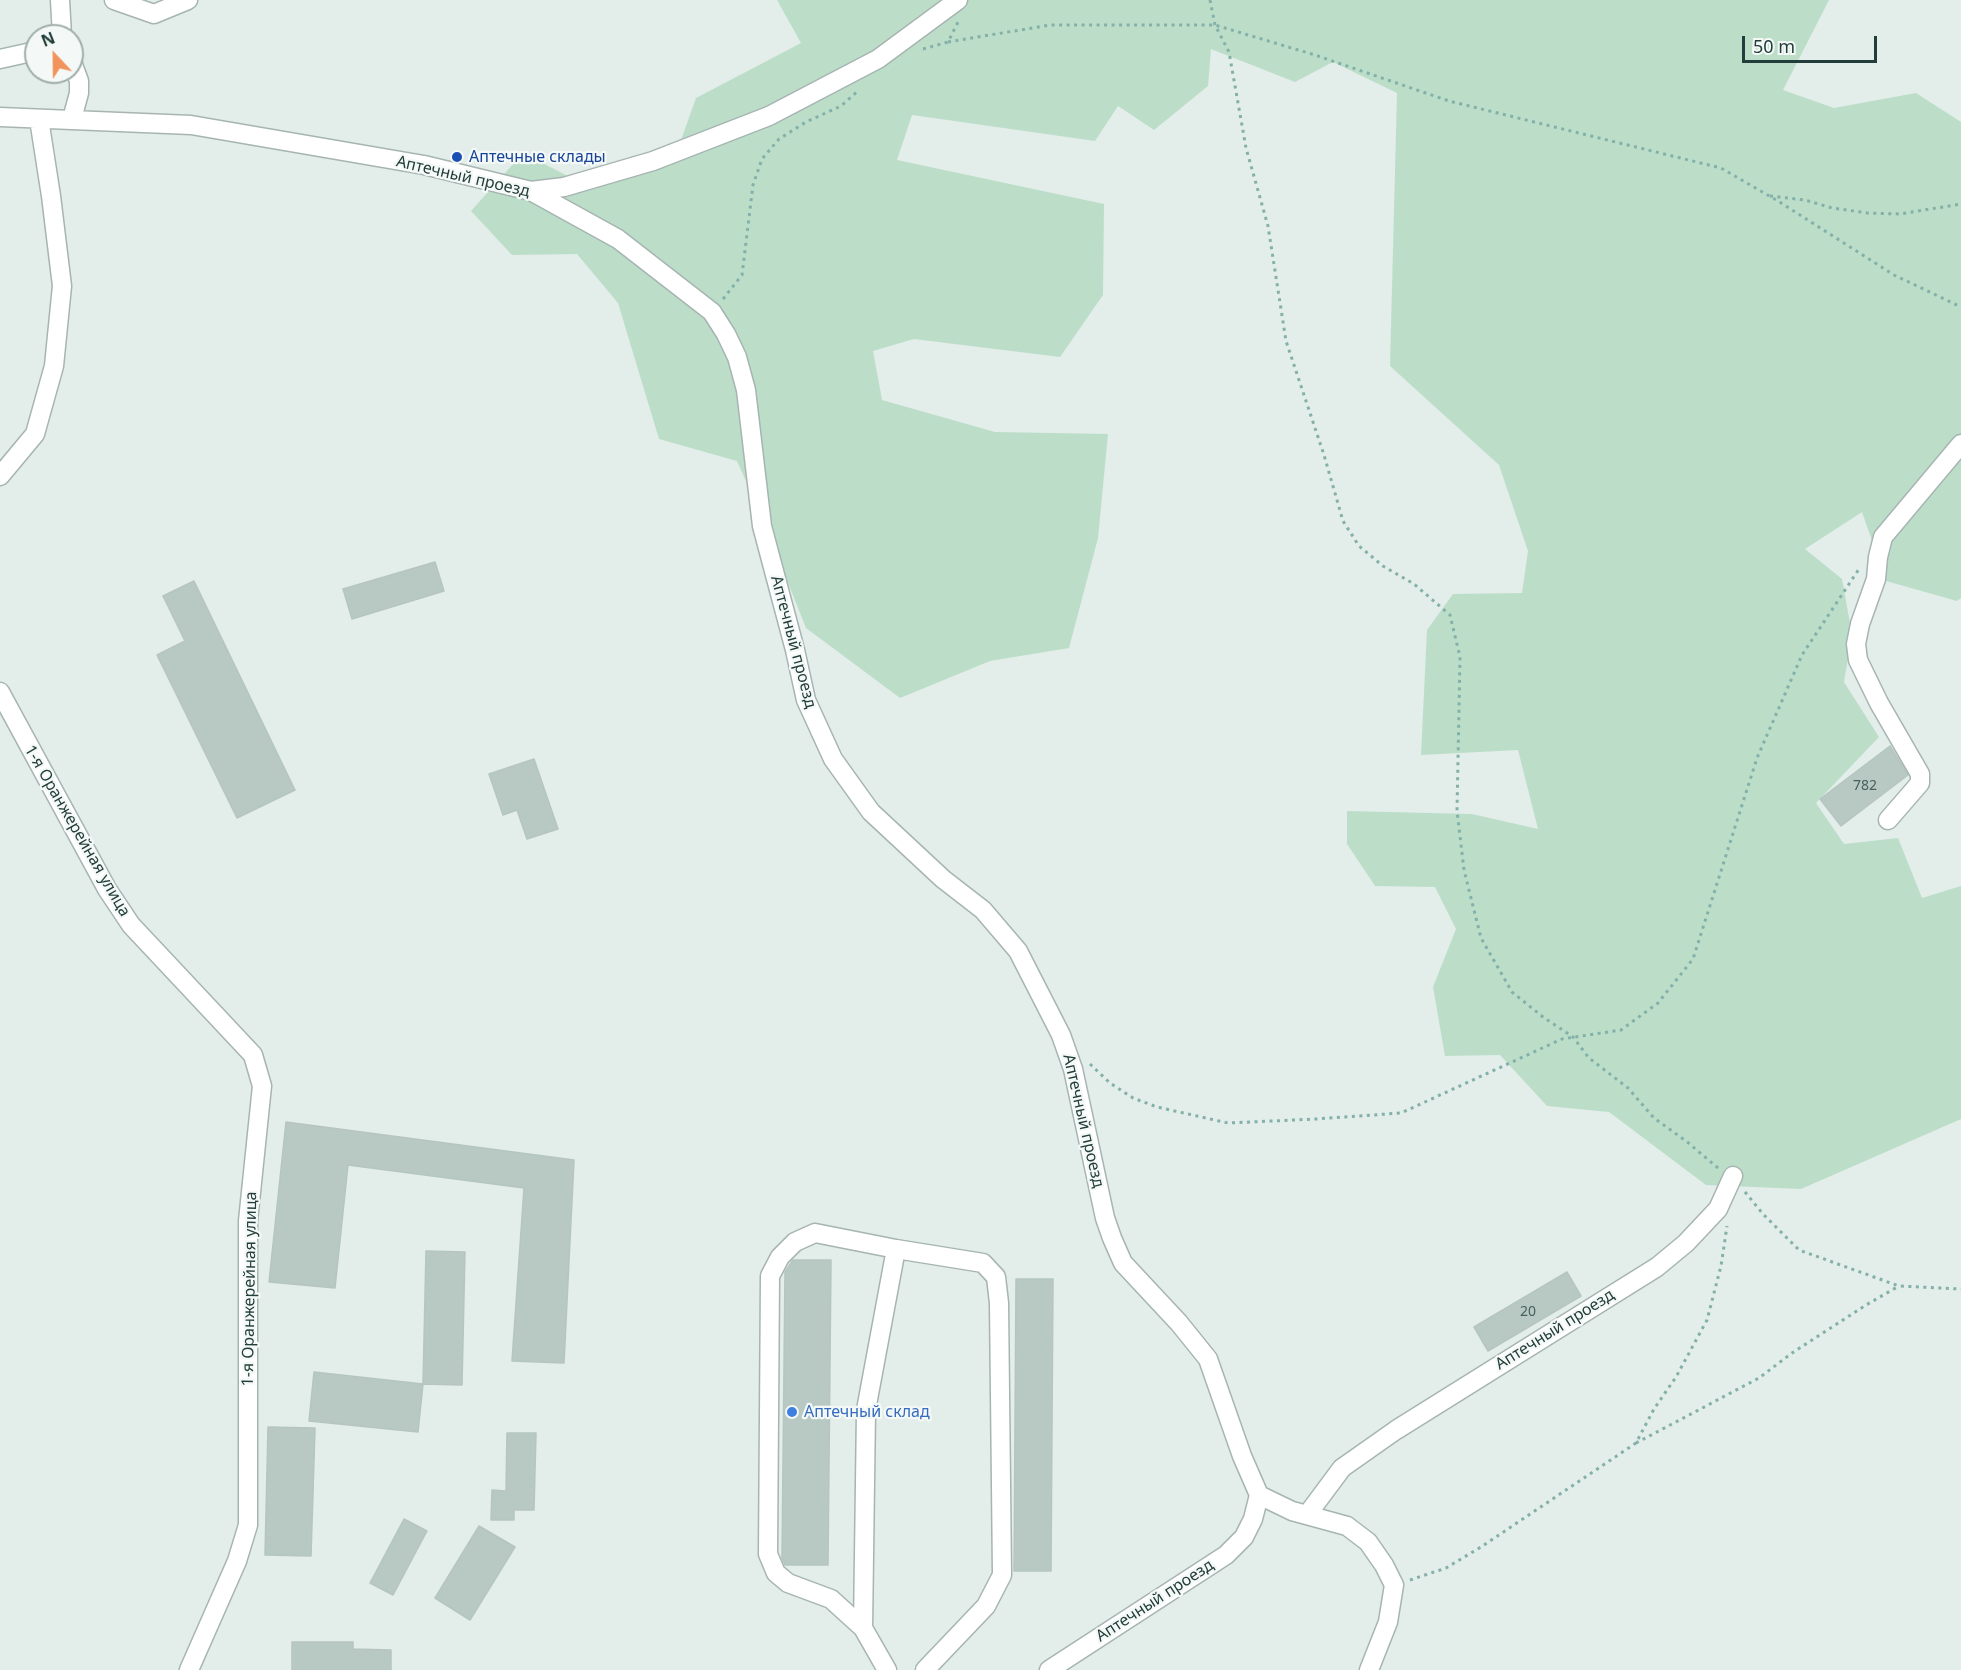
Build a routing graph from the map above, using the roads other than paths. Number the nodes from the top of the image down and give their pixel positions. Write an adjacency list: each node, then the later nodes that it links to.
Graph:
1 (60, 0): 5 (street)
2 (114, 0): 3 (street)
3 (188, 0)
4 (959, 8): 12 (street)
5 (61, 24)
6 (24, 54): 7 (street)
7 (0, 59)
8 (80, 84): 11 (street)
9 (0, 117): 10 (street, Аптечный проезд)
10 (39, 119): 11 (street, Аптечный проезд); 14 (street)
11 (72, 119): 12 (street, Аптечный проезд)
12 (531, 191): 19 (street, Аптечный проезд)
13 (1961, 444): 16 (street)
14 (0, 476)
15 (0, 692): 22 (street, 1-я Оранжерейная улица)
16 (1888, 820)
17 (1733, 1176): 20 (street, Аптечный проезд)
18 (896, 1249): 21 (street); 21 (street); 24 (street)
19 (1259, 1495): 20 (street); 25 (street, Аптечный проезд)
20 (1307, 1515): 26 (street)
21 (864, 1628): 23 (street)
22 (189, 1670)
23 (887, 1670)
24 (925, 1670)
25 (1049, 1670)
26 (1369, 1670)

